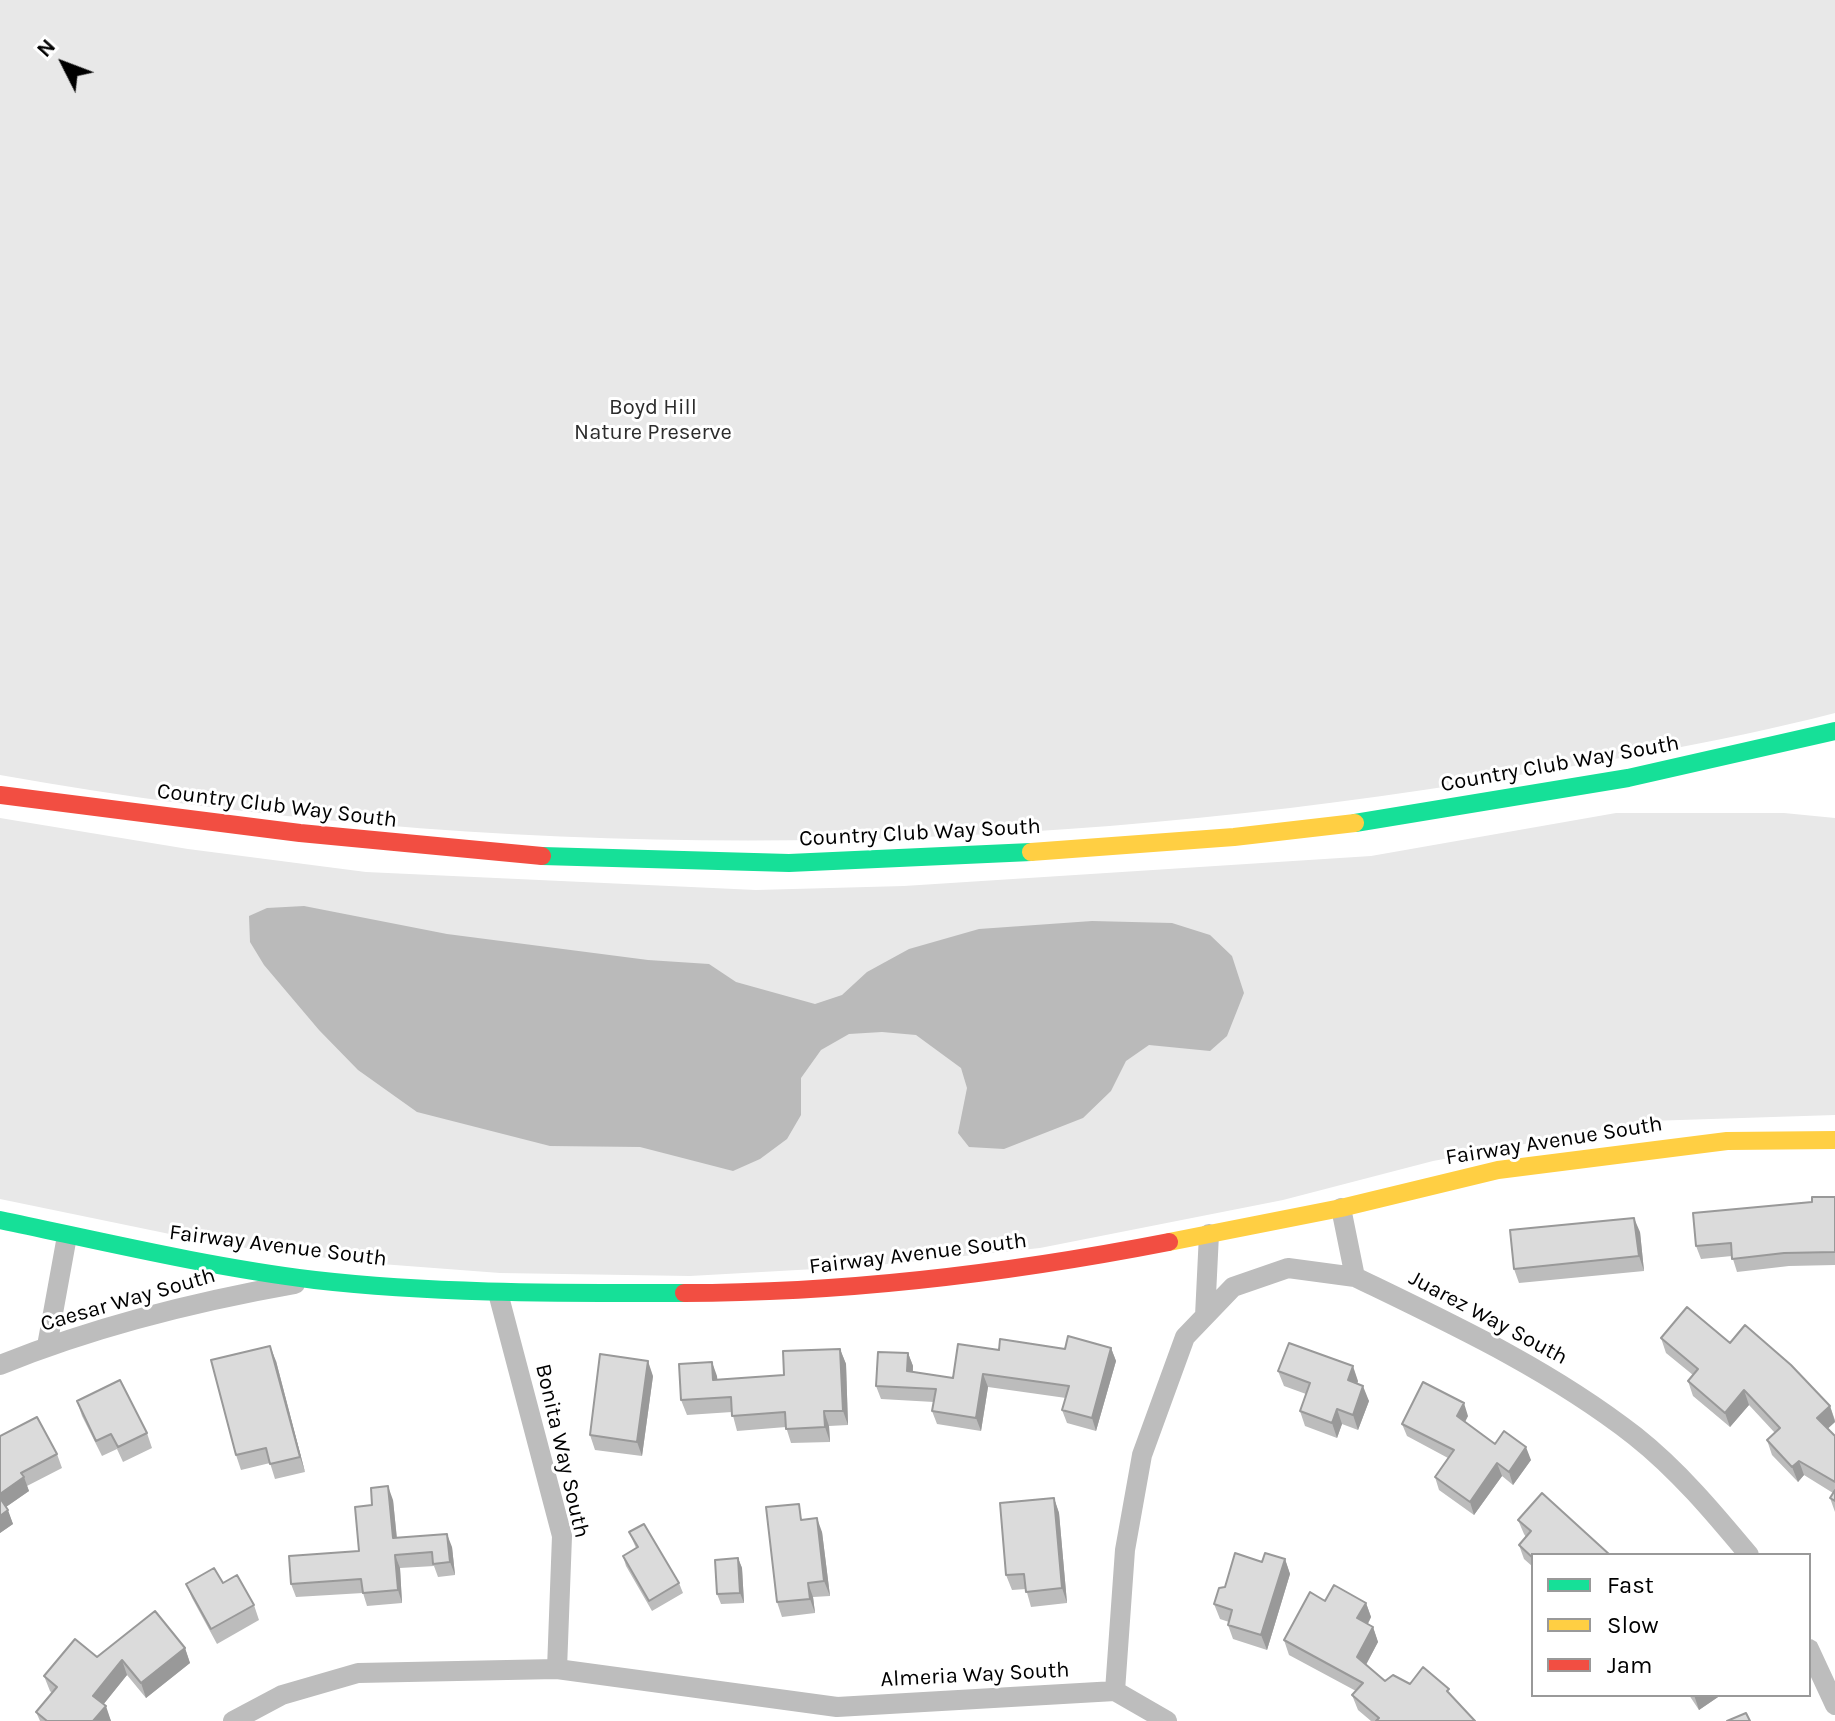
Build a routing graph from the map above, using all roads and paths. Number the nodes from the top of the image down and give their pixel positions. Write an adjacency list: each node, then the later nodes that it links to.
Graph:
1 (1835, 731): 2 (street, Country Club Way South)
2 (0, 795)
3 (1835, 1140): 4 (street, Fairway Avenue South)
4 (1341, 1208): 6 (street, Fairway Avenue South); 8 (street)
5 (0, 1220): 7 (street, Fairway Avenue South)
6 (1209, 1234): 10 (street, Fairway Avenue South); 11 (street)
7 (67, 1236): 9 (street, Fairway Avenue South); 12 (street)
8 (1355, 1277): 11 (street); 14 (street, Juarez Way South)
9 (318, 1280): 10 (street, Fairway Avenue South); 12 (street, Caesar Way South)
10 (498, 1293): 16 (street, Bonita Way South)
11 (1205, 1316): 17 (street)
12 (47, 1346): 13 (street, Caesar Way South)
13 (0, 1365)
14 (1747, 1553)
15 (1811, 1653): 18 (street)
16 (557, 1669): 19 (street); 20 (street)
17 (1115, 1691): 19 (street, Almeria Way South); 21 (street)
18 (1835, 1705)
19 (837, 1714)
20 (233, 1721)
21 (1167, 1721)

